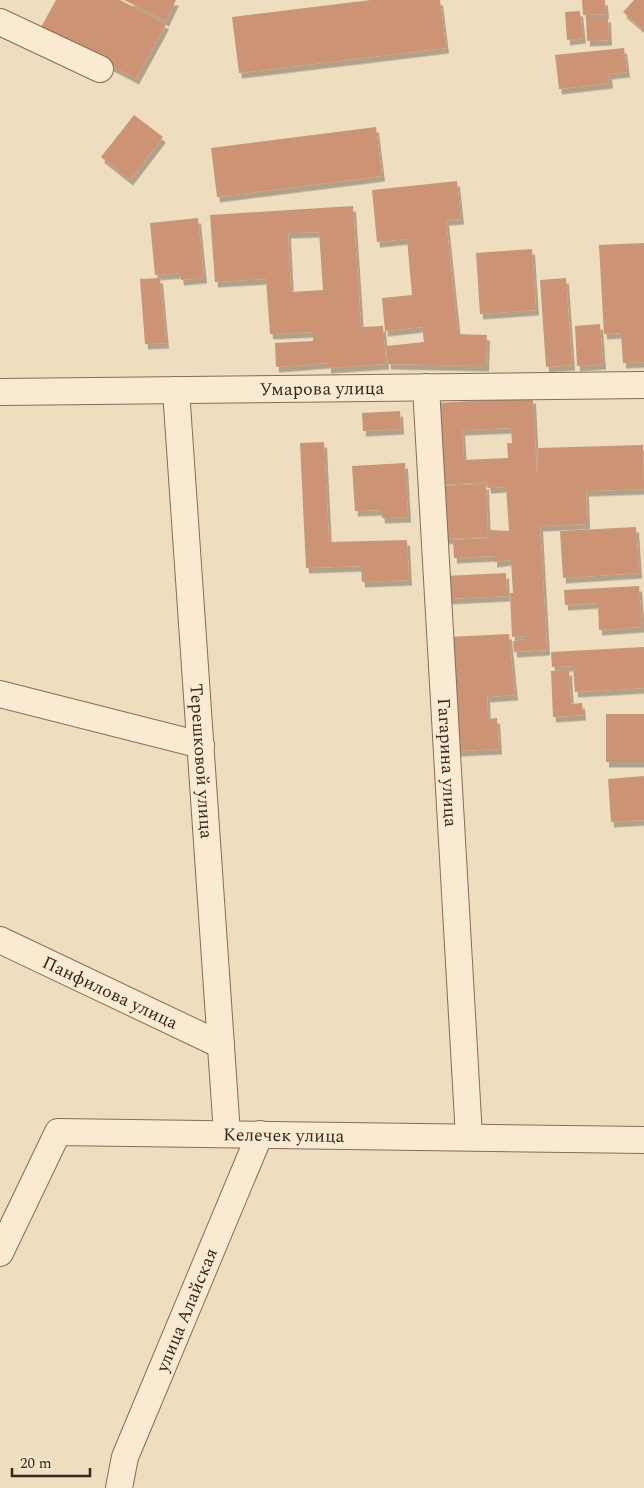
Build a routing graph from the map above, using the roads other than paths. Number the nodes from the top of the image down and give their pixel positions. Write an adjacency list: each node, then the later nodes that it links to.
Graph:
1 (0, 22): 2 (street)
2 (100, 69)
3 (644, 385): 4 (street, Умарова улица)
4 (426, 387): 5 (street, Умарова улица); 13 (street, Гагарина улица)
5 (176, 390): 6 (street, Умарова улица); 8 (street, Терешковой улица)
6 (0, 392)
7 (0, 694): 8 (street)
8 (201, 746): 10 (street, Терешковой улица)
9 (0, 940): 10 (street, Панфилова улица)
10 (221, 1045): 11 (street, Терешковой улица)
11 (228, 1134): 12 (street, Келечек улица); 15 (street, Келечек улица)
12 (260, 1134): 13 (street, Келечек улица); 16 (street, улица Алайская)
13 (469, 1137): 14 (street, Келечек улица)
14 (644, 1140)
15 (0, 1252)
16 (119, 1488)

